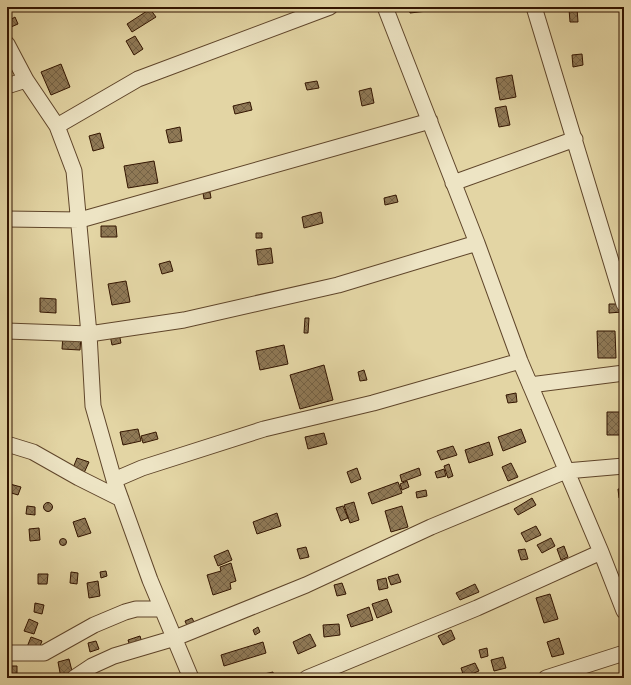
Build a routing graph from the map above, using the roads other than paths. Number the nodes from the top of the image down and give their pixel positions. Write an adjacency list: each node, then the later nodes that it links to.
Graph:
1 (330, 7): 8 (street)
2 (385, 7): 7 (street)
3 (534, 7): 9 (street)
4 (7, 44): 5 (street)
5 (26, 80): 6 (street); 8 (street)
6 (7, 86)
7 (430, 121): 10 (street); 12 (street)
8 (57, 126): 12 (street)
9 (575, 139): 10 (street); 14 (street)
10 (453, 183): 13 (street)
11 (7, 219): 12 (street)
12 (80, 220): 16 (street)
13 (477, 242): 16 (street); 17 (street)
14 (624, 304)
15 (7, 331): 16 (street)
16 (89, 334): 23 (street)
17 (520, 361): 19 (street); 23 (street)
18 (624, 373): 19 (street)
19 (530, 385): 22 (street)
20 (7, 444): 24 (street)
21 (624, 466): 22 (street)
22 (566, 471): 25 (street); 29 (street)
23 (114, 480): 24 (street)
24 (121, 499): 27 (street)
25 (601, 552): 26 (street); 34 (street)
26 (618, 576): 28 (street)
27 (162, 609): 29 (street); 30 (street)
28 (624, 611)
29 (175, 638): 32 (street); 33 (street)
30 (12, 653)
31 (624, 653): 35 (street)
32 (74, 678)
33 (191, 678)
34 (307, 678)
35 (546, 678)

